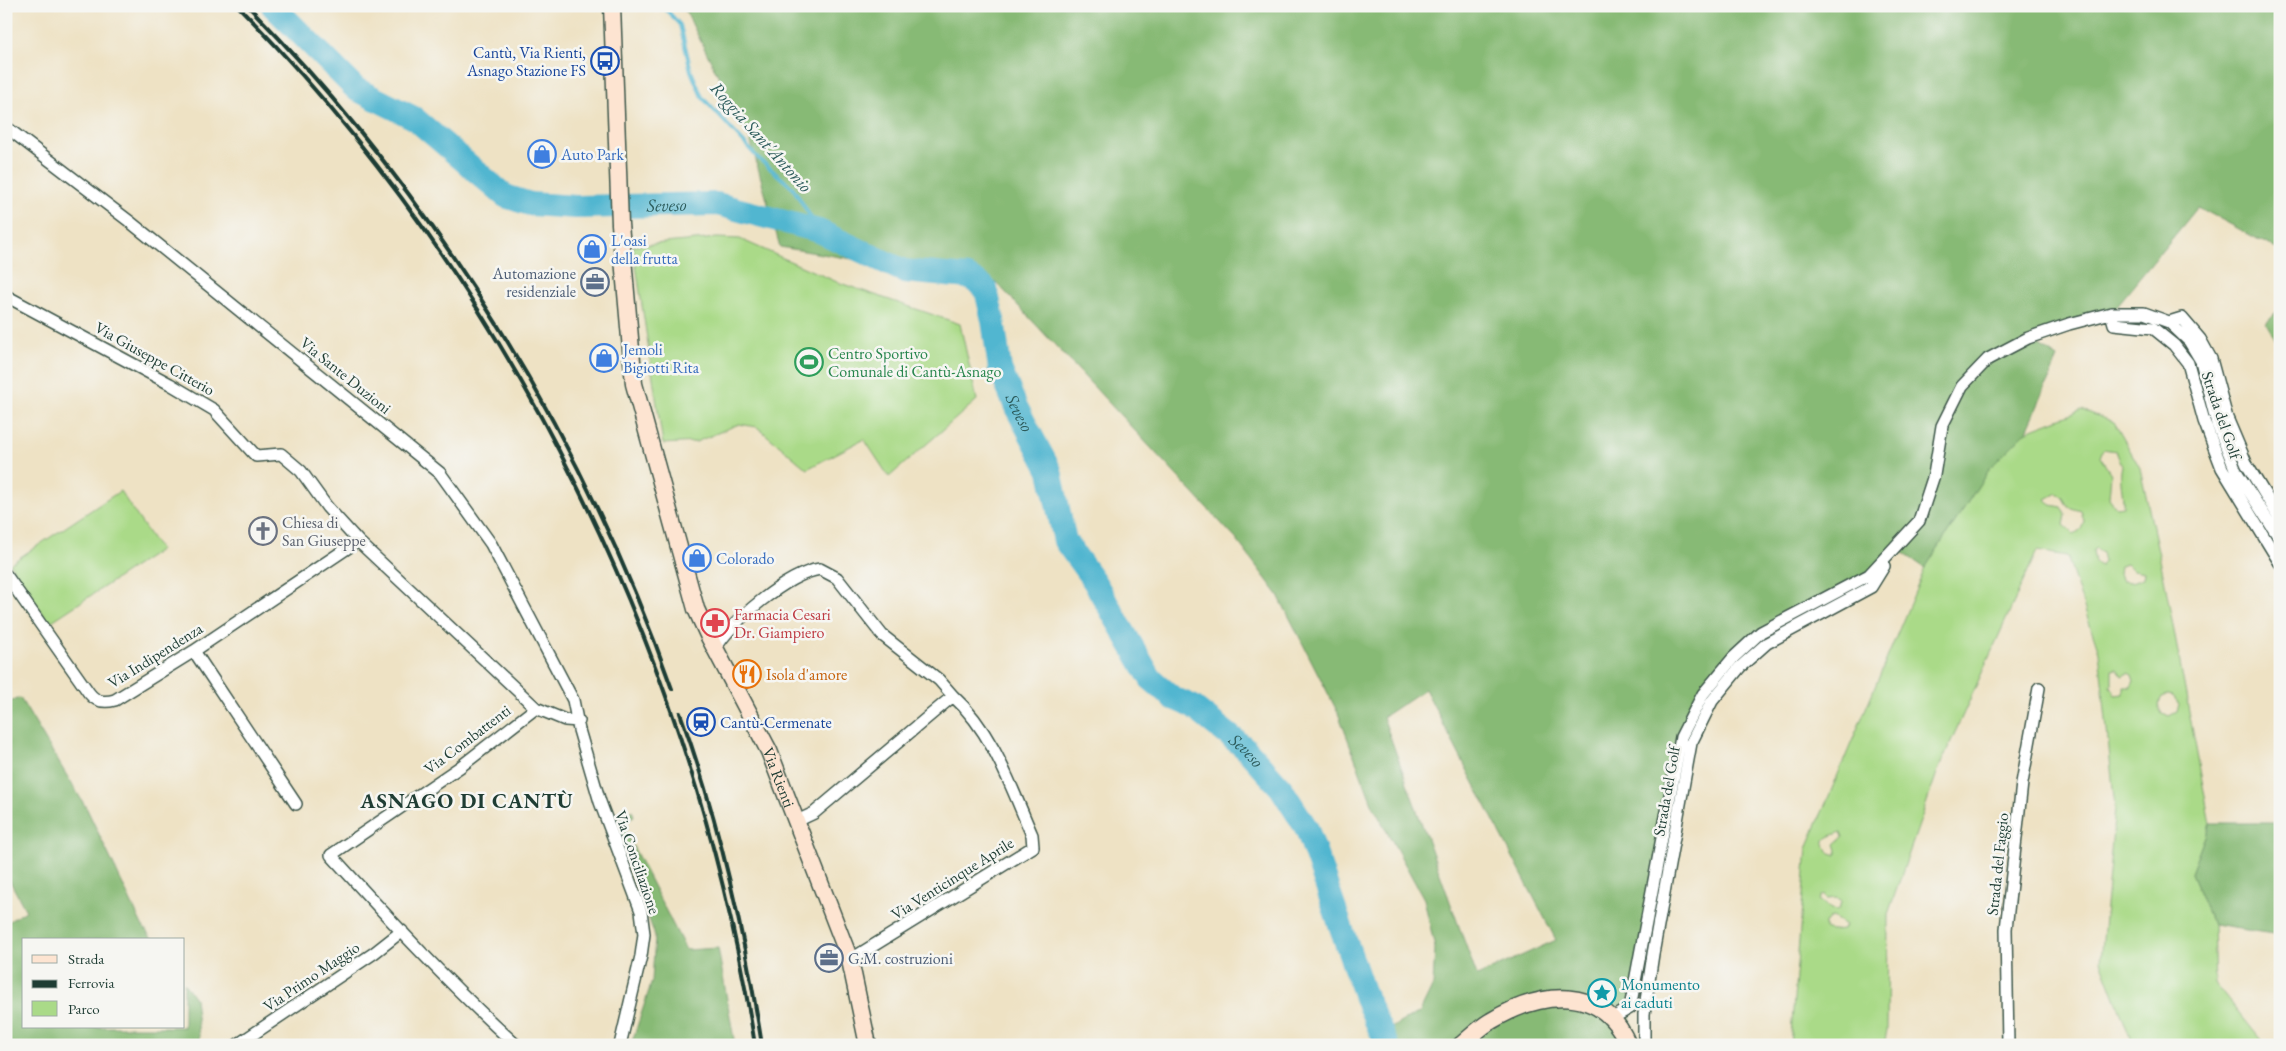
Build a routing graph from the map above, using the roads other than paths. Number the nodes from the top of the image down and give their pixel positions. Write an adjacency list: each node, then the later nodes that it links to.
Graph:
1 (612, 6): 12 (main road, Via Rienti)
2 (6, 127): 17 (street, Via Sante Duzioni)
3 (6, 296): 8 (street, Via Giuseppe Citterio)
4 (2111, 313): 5 (street, Strada del Golf); 9 (street, Strada del Golf); 10 (street, Strada del Golf)
5 (2169, 322): 6 (street, Strada del Golf); 7 (street, Strada del Golf)
6 (2280, 519)
7 (2280, 539)
8 (358, 541): 13 (street, Via Indipendenza); 16 (street)
9 (1896, 548): 22 (street, Strada del Golf); 29 (street, Strada del Golf)
10 (2280, 563)
11 (6, 575): 13 (street, Via Indipendenza)
12 (715, 649): 15 (street); 19 (main road, Via Rienti)
13 (194, 651): 18 (street)
14 (2039, 688): 30 (street, Strada del Faggio)
15 (953, 696): 19 (street); 21 (street, Via Venticinque Aprile)
16 (536, 708): 17 (street, Via Combattenti); 20 (street, Via Combattenti)
17 (578, 721): 25 (street, Via Conciliazione)
18 (296, 804)
19 (797, 821): 21 (main road, Via Rienti)
20 (402, 931): 23 (street, Via Primo Maggio); 24 (street)
21 (850, 960): 26 (main road, Via Rienti)
22 (1611, 1019): 27 (main road); 28 (main road)
23 (237, 1045)
24 (516, 1045)
25 (620, 1045)
26 (868, 1045)
27 (1461, 1045)
28 (1628, 1045)
29 (1644, 1045)
30 (2008, 1045)

